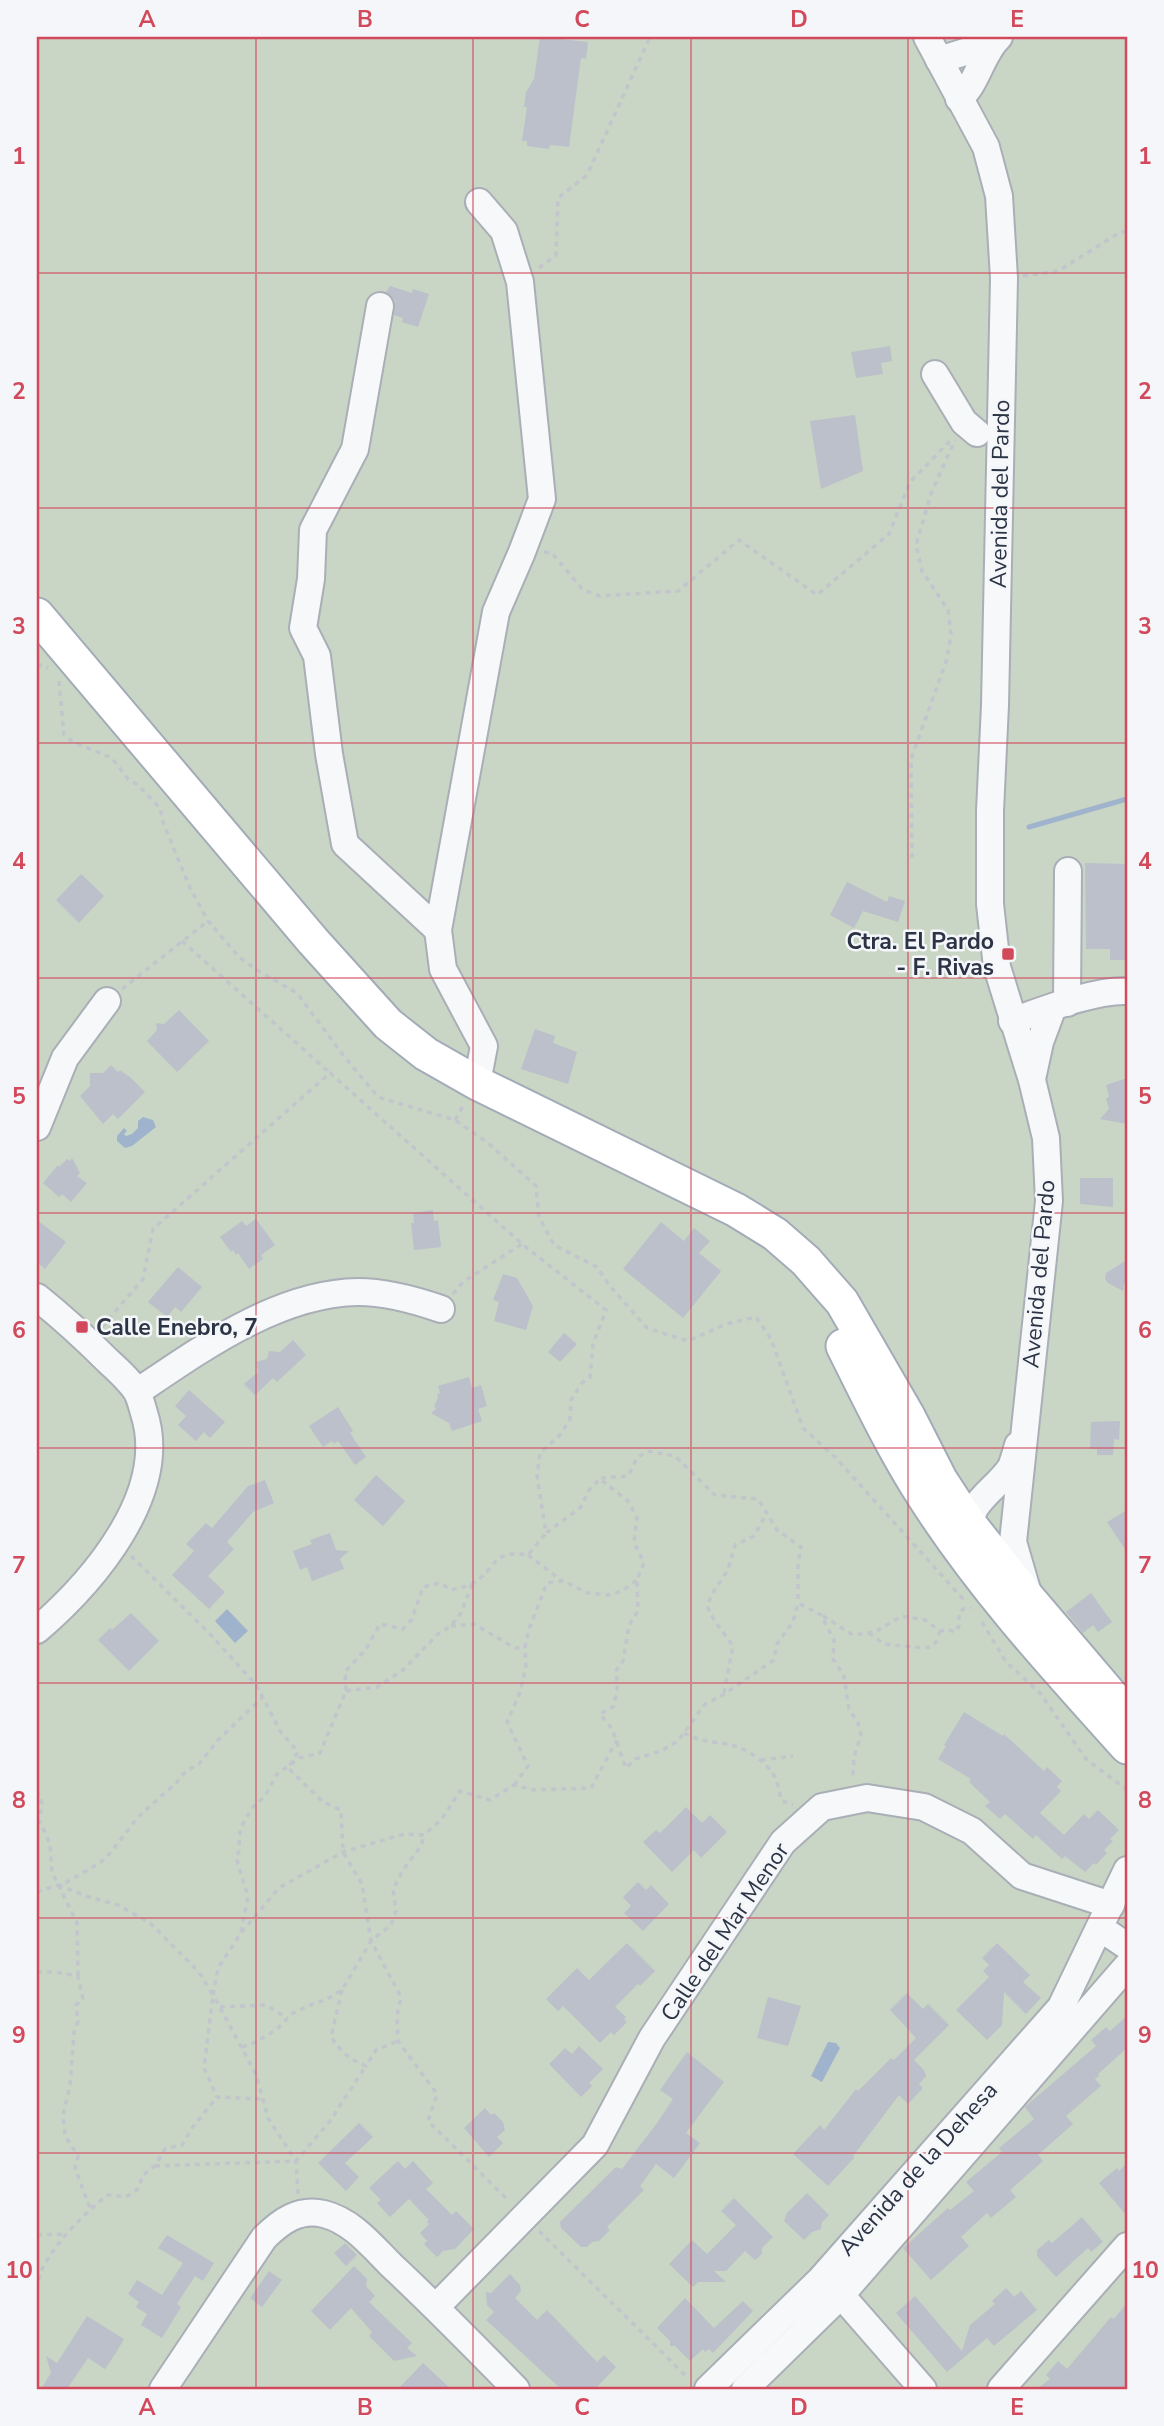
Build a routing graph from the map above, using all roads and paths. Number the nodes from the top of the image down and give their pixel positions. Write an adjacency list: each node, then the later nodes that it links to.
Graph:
1 (650, 37): 9 (path)
2 (926, 37): 4 (street, Avenida del Pardo)
3 (995, 41): 4 (street); 5 (street)
4 (939, 60): 5 (street, Avenida del Pardo)
5 (959, 99): 8 (street, Avenida del Pardo)
6 (479, 202): 9 (street)
7 (1127, 231): 8 (path)
8 (1004, 278): 23 (street, Avenida del Pardo)
9 (520, 282): 13 (street)
10 (380, 306): 21 (street)
11 (935, 374): 12 (street)
12 (977, 433)
13 (522, 552): 18 (path); 21 (street)
14 (37, 615): 30 (main road)
15 (37, 664): 16 (path)
16 (52, 670)
17 (58, 678): 20 (path)
18 (912, 858)
19 (1068, 871): 26 (street, Avenida del Pardo)
20 (208, 921): 22 (path); 50 (path)
21 (438, 930): 30 (street)
22 (182, 942): 25 (path); 28 (path)
23 (997, 967): 26 (street); 27 (street, Avenida del Pardo)
24 (1127, 991): 26 (street)
25 (107, 1001): 31 (street)
26 (1060, 1005): 27 (street); 29 (street, Avenida del Pardo)
27 (1012, 1021): 29 (street, Avenida del Pardo)
28 (330, 1073): 33 (path); 36 (path)
29 (1032, 1080): 38 (street, Avenida del Pardo)
30 (477, 1083): 32 (main road)
31 (37, 1127)
32 (736, 1210): 40 (main road); 60 (main road)
33 (522, 1244): 35 (path); 42 (path)
34 (37, 1297): 36 (street)
35 (441, 1309): 37 (street)
36 (89, 1342): 37 (street)
37 (137, 1392): 43 (street)
38 (1025, 1427): 40 (street); 44 (street)
39 (600, 1479): 41 (path); 42 (path); 46 (path)
40 (980, 1504): 44 (street); 49 (main road); 60 (street)
41 (767, 1513): 51 (path); 62 (path)
42 (546, 1533): 45 (path)
43 (117, 1542): 56 (street); 63 (path)
44 (1013, 1542): 49 (street)
45 (528, 1555): 47 (path); 48 (path)
46 (636, 1580): 47 (path); 66 (path)
47 (563, 1581): 59 (path)
48 (472, 1584): 55 (path); 61 (path)
49 (1029, 1599): 64 (main road)
50 (964, 1600): 52 (path); 53 (path)
51 (798, 1603): 54 (path); 62 (path)
52 (971, 1608): 53 (path); 74 (path)
53 (959, 1612): 57 (path)
54 (821, 1615): 58 (path); 75 (path)
55 (451, 1626): 59 (path); 61 (path)
56 (37, 1630)
57 (940, 1631): 58 (path); 58 (path)
58 (869, 1633)
59 (525, 1647): 72 (path)
60 (1059, 1671): 67 (main road); 70 (street)
61 (346, 1691): 71 (path)
62 (723, 1695): 65 (path)
63 (263, 1698): 71 (path); 80 (path)
64 (1127, 1714)
65 (684, 1733): 66 (path); 69 (path)
66 (617, 1740): 72 (path)
67 (1127, 1747)
68 (793, 1756): 69 (path)
69 (761, 1760): 76 (path)
70 (1127, 1765)
71 (288, 1768): 78 (path); 83 (path)
72 (514, 1785): 77 (path)
73 (37, 1790): 80 (path)
74 (1127, 1790)
75 (867, 1798): 76 (street, Calle del Mar Menor); 82 (street, Calle del Mar Menor)
76 (813, 1816): 102 (street, Calle del Mar Menor)
77 (424, 1835): 78 (path); 84 (path)
78 (343, 1852): 83 (path); 84 (path)
79 (1127, 1870): 82 (street, Avenida de la Dehesa)
80 (58, 1885): 81 (path); 88 (path); 90 (path)
81 (37, 1892)
82 (1105, 1916): 85 (street); 109 (street, Avenida de la Dehesa)
83 (241, 1933): 90 (path)
84 (371, 1941): 89 (path); 93 (path)
85 (1127, 1947)
86 (1127, 1966): 107 (street, Avenida de la Dehesa)
87 (37, 1972): 88 (path)
88 (78, 1976): 100 (path)
89 (342, 1990): 92 (path); 95 (path)
90 (213, 1995): 91 (path); 96 (path)
91 (220, 2007): 92 (path); 94 (path)
92 (287, 2018): 94 (path)
93 (398, 2041): 95 (path); 102 (path)
94 (242, 2047): 97 (path)
95 (366, 2066): 98 (path)
96 (217, 2097): 97 (path); 99 (path)
97 (263, 2099): 98 (path)
98 (296, 2161): 99 (path); 101 (path)
99 (155, 2166): 100 (path)
100 (90, 2208): 103 (path)
101 (300, 2213): 108 (street); 110 (street)
102 (525, 2217): 108 (street, Calle del Mar Menor); 109 (path)
103 (67, 2234): 104 (path); 106 (path)
104 (37, 2235)
105 (1127, 2246): 114 (street)
106 (37, 2290)
107 (841, 2295): 112 (street, Avenida de la Dehesa); 113 (street)
108 (436, 2307): 111 (street)
109 (699, 2384)
110 (163, 2389)
111 (516, 2389)
112 (745, 2389)
113 (922, 2389)
114 (1001, 2389)

